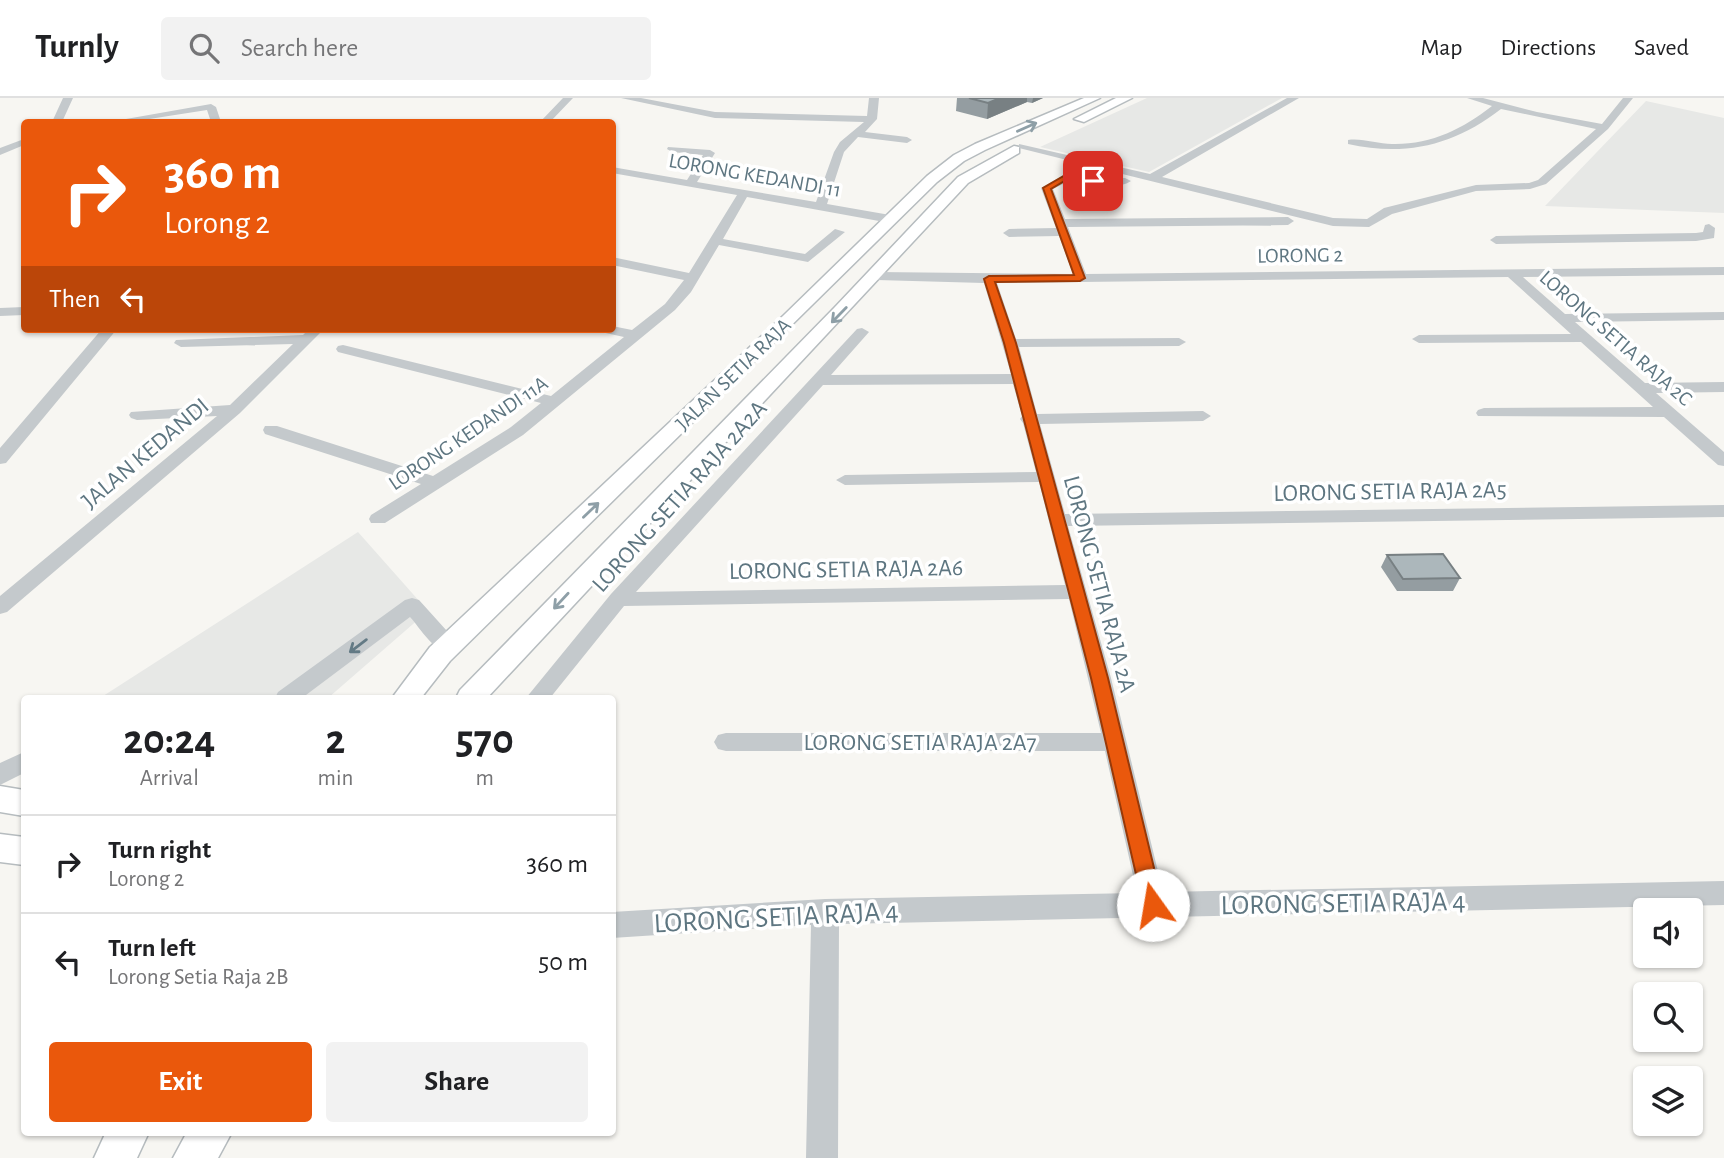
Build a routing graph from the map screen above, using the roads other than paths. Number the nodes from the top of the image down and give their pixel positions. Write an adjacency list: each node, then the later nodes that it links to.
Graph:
1 (68, 98): 11 (street)
2 (626, 98): 15 (street)
3 (874, 98): 15 (street)
4 (1094, 98): 34 (main road, JALAN SETIA RAJA, one-way to 4)
5 (1126, 98): 16 (main road)
6 (1294, 98): 30 (street)
7 (1472, 98): 10 (street)
8 (1628, 98): 17 (street)
9 (566, 99): 14 (street)
10 (1500, 105): 17 (street); 21 (street)
11 (58, 119)
12 (133, 119): 13 (street)
13 (215, 119)
14 (548, 119)
15 (872, 119): 18 (street)
16 (1069, 124)
17 (1602, 129): 30 (street)
18 (858, 134): 20 (street); 35 (street)
19 (1046, 135): 23 (main road, JALAN SETIA RAJA)
20 (907, 140)
21 (1352, 142)
22 (21, 143): 24 (street)
23 (1023, 146): 26 (main road, JALAN SETIA RAJA); 27 (street); 34 (main road)
24 (3, 149)
25 (672, 149): 32 (street)
26 (989, 162): 36 (main road); 49 (main road, JALAN SETIA RAJA)
27 (1093, 163): 29 (street); 30 (street)
28 (616, 171): 32 (street, LORONG KEDANDI 11)
29 (1067, 177): 31 (street); 38 (street)
30 (1153, 177)
31 (1125, 181)
32 (691, 183): 33 (street, LORONG KEDANDI 11)
33 (744, 193): 35 (street, LORONG KEDANDI 11); 44 (street, LORONG KEDANDI 11A)
34 (908, 201): 36 (main road, JALAN SETIA RAJA)
35 (821, 206): 36 (street, LORONG KEDANDI 11)
36 (890, 219): 57 (main road, JALAN SETIA RAJA)
37 (1288, 221): 38 (street)
38 (1062, 228): 41 (street); 51 (street)
39 (1709, 228): 42 (street)
40 (839, 232): 44 (street)
41 (1009, 233)
42 (1599, 239): 43 (street); 47 (street)
43 (1496, 240)
44 (715, 241): 50 (street, LORONG KEDANDI 11A)
45 (616, 262): 50 (street)
46 (1724, 271): 47 (street, LORONG 2)
47 (1642, 272): 48 (street, LORONG 2)
48 (1512, 274): 51 (street, LORONG 2); 56 (street, LORONG SETIA RAJA 2C)
49 (877, 276): 52 (street, LORONG 2); 57 (main road); 96 (main road, JALAN SETIA RAJA, one-way to 96)
50 (693, 278): 62 (street, LORONG KEDANDI 11A)
51 (1080, 278): 52 (street, LORONG 2)
52 (989, 279): 67 (street, LORONG SETIA RAJA 2A)
53 (21, 311): 54 (street)
54 (0, 313)
55 (1724, 316): 56 (street)
56 (1563, 318): 64 (street, LORONG SETIA RAJA 2C)
57 (790, 319): 92 (main road, JALAN SETIA RAJA, one-way to 57)
58 (616, 331): 62 (street)
59 (862, 331): 70 (street, LORONG SETIA RAJA 2A2A)
60 (107, 333): 81 (street)
61 (312, 334): 66 (street); 74 (street, JALAN KEDANDI)
62 (634, 335): 73 (street, LORONG KEDANDI 11A)
63 (1419, 338): 64 (street)
64 (1584, 338): 72 (street, LORONG SETIA RAJA 2C)
65 (1179, 342): 67 (street)
66 (181, 343)
67 (1010, 343): 69 (street, LORONG SETIA RAJA 2A)
68 (343, 349): 73 (street)
69 (1018, 379): 70 (street); 79 (street, LORONG SETIA RAJA 2A)
70 (819, 380): 90 (street, LORONG SETIA RAJA 2A2A)
71 (1724, 387): 72 (street)
72 (1642, 388): 76 (street, LORONG SETIA RAJA 2C)
73 (556, 402): 85 (street, LORONG KEDANDI 11A)
74 (234, 410): 77 (street); 91 (street, JALAN KEDANDI)
75 (1484, 412): 76 (street)
76 (1668, 412): 82 (street, LORONG SETIA RAJA 2C)
77 (137, 415)
78 (1203, 416): 79 (street)
79 (1028, 419): 83 (street, LORONG SETIA RAJA 2A)
80 (271, 430): 85 (street)
81 (0, 459)
82 (1724, 461)
83 (1044, 477): 84 (street); 88 (street, LORONG SETIA RAJA 2A)
84 (845, 480)
85 (434, 482): 87 (street, LORONG KEDANDI 11A)
86 (1724, 511): 88 (street, LORONG SETIA RAJA 2A5)
87 (378, 519)
88 (1056, 520): 89 (street, LORONG SETIA RAJA 2A)
89 (1076, 592): 90 (street, LORONG SETIA RAJA 2A6); 99 (street, LORONG SETIA RAJA 2A)
90 (618, 598): 97 (street, LORONG SETIA RAJA 2A2A)
91 (0, 607)
92 (444, 650): 93 (street, one-way to 93); 94 (main road); 95 (main road, JALAN SETIA RAJA)
93 (290, 695)
94 (394, 695)
95 (408, 695)
96 (473, 695)
97 (539, 695)
98 (726, 742): 99 (street, LORONG SETIA RAJA 2A7)
99 (1114, 742): 105 (street, LORONG SETIA RAJA 2A)
100 (21, 764): 101 (street)
101 (0, 775)
102 (0, 848): 103 (main road)
103 (21, 851)
104 (1724, 893): 105 (street, LORONG SETIA RAJA 4)
105 (1153, 905): 106 (street, LORONG SETIA RAJA 4)
106 (825, 912): 107 (street, LORONG SETIA RAJA 4); 113 (street)
107 (617, 924)
108 (125, 1136): 111 (main road)
109 (202, 1136): 112 (main road)
110 (209, 1136): 112 (main road)
111 (114, 1158)
112 (192, 1158)
113 (822, 1158)

